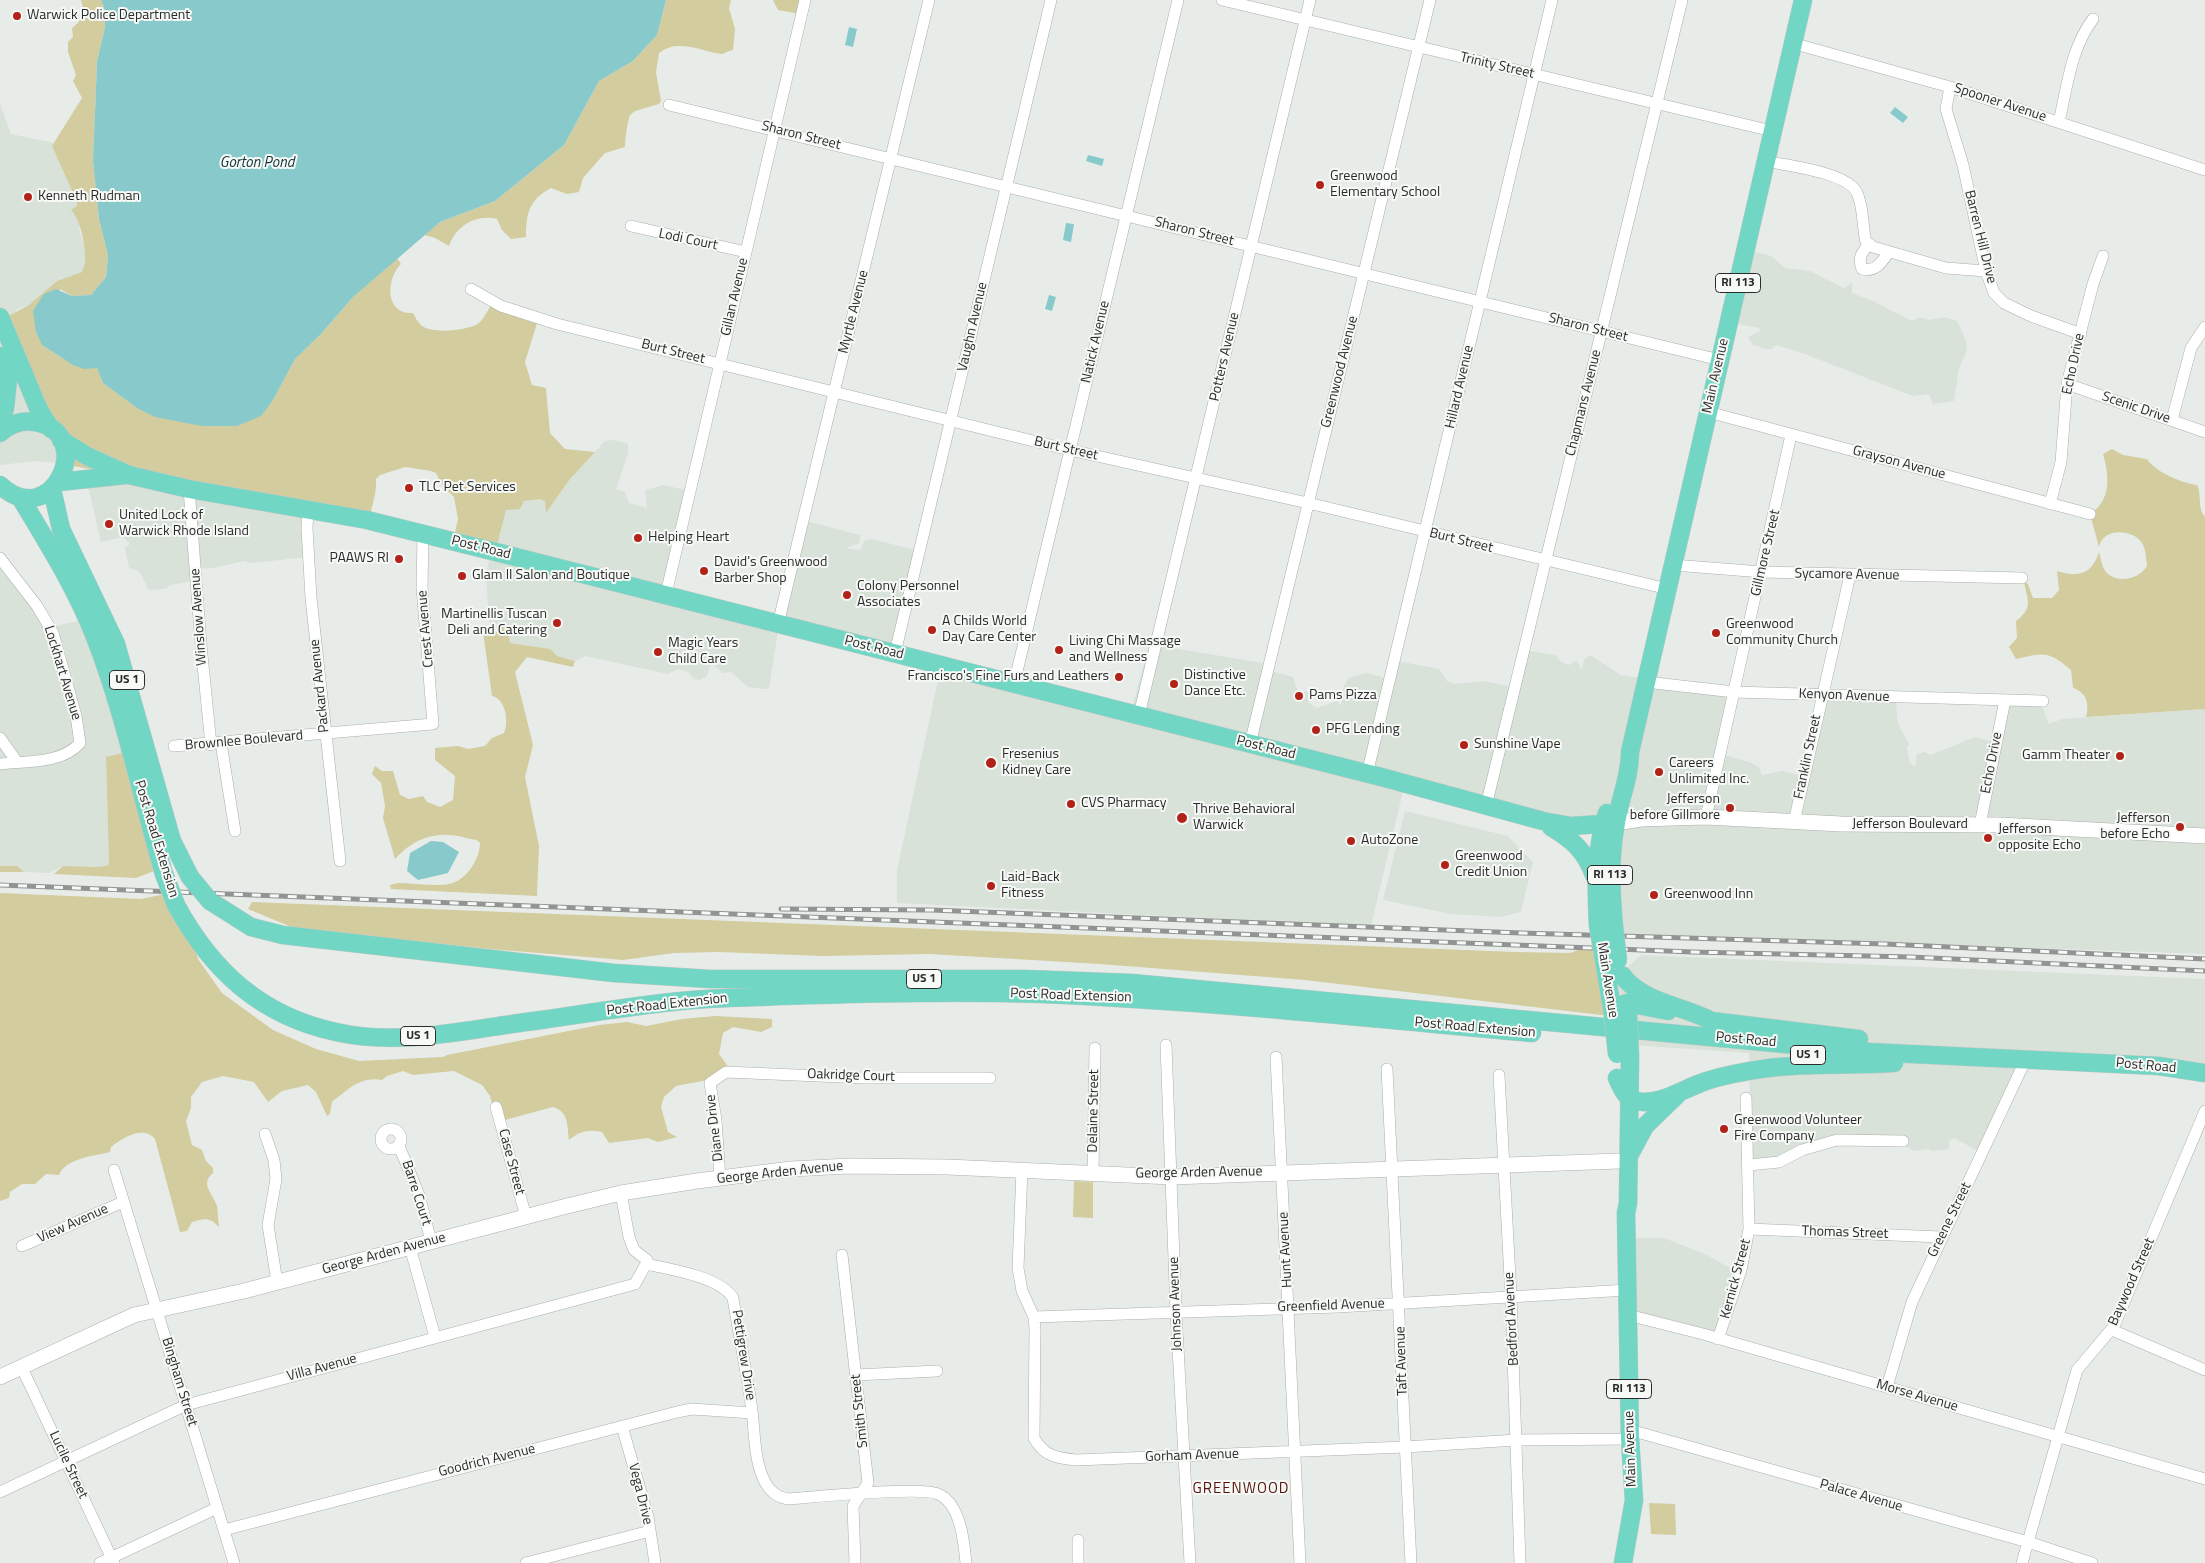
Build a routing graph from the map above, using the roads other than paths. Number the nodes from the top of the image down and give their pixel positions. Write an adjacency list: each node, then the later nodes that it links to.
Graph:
1 (805, 0): 20 (street, Gillan Avenue)
2 (929, 0): 22 (street, Myrtle Avenue)
3 (1051, 0): 25 (street, Vaughn Avenue)
4 (1178, 0): 26 (street, Natick Avenue)
5 (1222, 0): 12 (street, Trinity Street)
6 (1310, 0): 12 (street, Potters Avenue)
7 (1430, 0): 14 (street, Greenwood Avenue)
8 (1552, 0): 15 (street, Hillard Avenue)
9 (1682, 0): 17 (street, Chapmans Avenue)
10 (1803, 0): 13 (main road, Main Avenue / RI 113)
11 (2093, 19): 19 (street)
12 (1305, 20): 14 (street, Trinity Street); 29 (street, Potters Avenue)
13 (1792, 43): 16 (street, Spooner Avenue); 21 (main road, Main Avenue / RI 113)
14 (1418, 47): 15 (street, Trinity Street); 34 (street, Greenwood Avenue)
15 (1534, 74): 17 (street, Trinity Street); 36 (street, Hillard Avenue)
16 (1950, 86): 19 (street, Spooner Avenue); 33 (street, Barren Hill Drive)
17 (1657, 104): 21 (street, Trinity Street); 39 (street, Chapmans Avenue)
18 (669, 105): 20 (street, Sharon Street)
19 (2059, 122): 24 (street, Spooner Avenue)
20 (774, 129): 22 (street, Sharon Street); 30 (street, Gillan Avenue)
21 (1772, 131): 23 (main road, Main Avenue / RI 113)
22 (891, 158): 25 (street, Sharon Street); 45 (street, Myrtle Avenue)
23 (1766, 161): 28 (street); 42 (main road, Main Avenue / RI 113)
24 (2205, 170)
25 (1006, 186): 26 (street, Sharon Street); 47 (street, Vaughn Avenue)
26 (1126, 215): 29 (street, Sharon Street); 54 (street, Natick Avenue)
27 (630, 226): 30 (street, Lodi Court)
28 (1870, 244): 31 (street); 31 (street)
29 (1251, 246): 34 (street, Sharon Street); 56 (street, Potters Avenue)
30 (746, 252): 43 (street, Gillan Avenue)
31 (1889, 252): 33 (street)
32 (2103, 256): 40 (street, Echo Drive)
33 (1986, 270): 40 (street, Barren Hill Drive)
34 (1364, 273): 36 (street, Sharon Street); 60 (street, Greenwood Avenue)
35 (471, 289): 43 (street, Burt Street)
36 (1480, 302): 39 (street, Sharon Street); 64 (street, Hillard Avenue)
37 (0, 317): 52 (main road, US 1)
38 (2205, 327): 48 (street)
39 (1602, 331): 42 (street, Sharon Street); 67 (street, Chapmans Avenue)
40 (2081, 334): 44 (street, Echo Drive)
41 (0, 356): 49 (main road)
42 (1720, 360): 46 (main road, Main Avenue / RI 113)
43 (720, 364): 45 (street, Burt Street); 73 (street, Gillan Avenue)
44 (2068, 384): 48 (street, Scenic Drive); 61 (street, Echo Drive)
45 (834, 392): 47 (street, Burt Street); 74 (street, Myrtle Avenue)
46 (1708, 412): 53 (street, Grayson Avenue); 68 (main road, Main Avenue / RI 113)
47 (951, 420): 54 (street, Burt Street); 75 (street, Vaughn Avenue)
48 (2172, 420): 50 (street, Scenic Drive)
49 (0, 425)
50 (2205, 432)
51 (0, 433): 52 (main road, Post Road)
52 (56, 435): 55 (main road, Post Road); 57 (main road, US 1)
53 (1791, 435): 61 (street, Grayson Avenue); 69 (street, Gillmore Street)
54 (1070, 450): 56 (street, Burt Street); 77 (street, Natick Avenue)
55 (129, 475): 57 (main road, Post Road); 58 (main road, Post Road)
56 (1196, 478): 60 (street, Burt Street); 82 (street, Potters Avenue)
57 (56, 485): 59 (main road, Post Road); 106 (main road, Post Road Extension / US 1, bridge)
58 (189, 489): 62 (main road, Post Road); 86 (street, Winslow Avenue)
59 (7, 491): 106 (main road, Post Road Extension / US 1, bridge)
60 (1308, 503): 64 (street, Burt Street); 87 (street, Greenwood Avenue)
61 (2050, 504): 63 (street, Grayson Avenue)
62 (308, 510): 65 (main road, Post Road); 84 (street, Packard Avenue)
63 (2090, 514)
64 (1425, 532): 67 (street, Burt Street); 91 (street, Hillard Avenue)
65 (423, 534): 73 (main road, Post Road); 83 (street, Crest Avenue)
66 (0, 558): 89 (street, Lockhart Avenue)
67 (1546, 562): 72 (street, Burt Street); 92 (street, Chapmans Avenue)
68 (1674, 565): 69 (street, Sycamore Avenue); 72 (main road, Main Avenue / RI 113)
69 (1762, 572): 70 (street, Sycamore Avenue); 78 (street, Gillmore Street)
70 (1850, 575): 71 (street, Sycamore Avenue); 79 (street, Franklin Street)
71 (2022, 578)
72 (1668, 589): 76 (main road, Main Avenue / RI 113)
73 (666, 594): 74 (main road, Post Road)
74 (778, 624): 75 (main road, Post Road)
75 (895, 653): 77 (main road, Post Road)
76 (1646, 682): 78 (street, Kenyon Avenue); 96 (main road, Main Avenue / RI 113)
77 (1014, 684): 82 (main road, Post Road)
78 (1734, 692): 79 (street, Kenyon Avenue); 93 (street, Gillmore Street)
79 (1822, 695): 80 (street, Kenyon Avenue); 95 (street, Franklin Street)
80 (2004, 700): 81 (street, Kenyon Avenue); 97 (street, Echo Drive)
81 (2043, 701)
82 (1139, 715): 87 (main road, Post Road)
83 (433, 724): 84 (street, Brownlee Boulevard)
84 (326, 734): 86 (street, Brownlee Boulevard); 100 (street, Packard Avenue)
85 (0, 738): 89 (street)
86 (216, 744): 88 (street, Brownlee Boulevard); 98 (street, Winslow Avenue)
87 (1250, 744): 91 (main road, Post Road)
88 (174, 746)
89 (17, 762): 90 (street)
90 (0, 764)
91 (1367, 774): 92 (main road, Post Road)
92 (1486, 806): 94 (main road, Post Road)
93 (1706, 817): 95 (street, Jefferson Boulevard); 96 (street, Jefferson Boulevard)
94 (1542, 821): 96 (main road, Post Road); 101 (main road)
95 (1794, 822): 97 (street, Jefferson Boulevard)
96 (1610, 823): 101 (main road, Main Avenue / RI 113); 102 (main road, Main Avenue / RI 113)
97 (1980, 825): 99 (street, Jefferson Boulevard)
98 (235, 831)
99 (2205, 836)
100 (340, 861)
101 (1595, 879): 102 (main road, Main Avenue / RI 113)
102 (1606, 926): 103 (main road, Main Avenue / RI 113, bridge)
103 (1615, 965): 104 (main road, Main Avenue / RI 113); 105 (main road)
104 (1620, 1010): 105 (main road); 109 (main road, Main Avenue / RI 113, bridge)
105 (1712, 1021): 110 (main road)
106 (1647, 1038): 110 (main road, Post Road / US 1)
107 (1166, 1044): 135 (street, Johnson Avenue)
108 (1094, 1048): 134 (street, Delaine Street)
109 (1624, 1055): 117 (main road, Main Avenue / RI 113); 121 (main road, Main Avenue / RI 113)
110 (1966, 1056): 112 (main road, Post Road / US 1); 119 (main road)
111 (1276, 1057): 133 (street, Hunt Avenue)
112 (2026, 1059): 114 (main road, Post Road / US 1); 141 (street, Greene Street)
113 (1387, 1068): 130 (street, Taft Avenue)
114 (2205, 1073)
115 (1499, 1075): 128 (street, Bedford Avenue)
116 (990, 1078): 118 (street, Oakridge Court)
117 (1617, 1078): 121 (main road); 127 (main road, Main Avenue / RI 113)
118 (714, 1079): 136 (street, Diane Drive)
119 (1678, 1094): 121 (main road); 127 (main road)
120 (1746, 1098): 129 (street, Kernick Street)
121 (1630, 1099): 127 (main road, Main Avenue / RI 113)
122 (496, 1107): 139 (street, Case Street)
123 (2205, 1111): 156 (street, Baywood Street)
124 (265, 1134): 147 (street)
125 (1902, 1141): 129 (street)
126 (399, 1146): 142 (street, Barre Court)
127 (1624, 1158): 128 (street, George Arden Avenue); 148 (main road, Main Avenue / RI 113)
128 (1504, 1165): 130 (street, George Arden Avenue); 149 (street, Bedford Avenue)
129 (1749, 1165): 140 (street, Kernick Street)
130 (1392, 1168): 133 (street, George Arden Avenue); 150 (street, Taft Avenue)
131 (114, 1170): 138 (street, Bingham Street)
132 (1022, 1170): 134 (street, George Arden Avenue); 136 (street, George Arden Avenue); 155 (street, Gorham Avenue)
133 (1281, 1172): 135 (street, George Arden Avenue); 151 (street, Hunt Avenue)
134 (1093, 1173): 135 (street, George Arden Avenue)
135 (1172, 1177): 153 (street, Johnson Avenue)
136 (720, 1179): 137 (street, George Arden Avenue)
137 (621, 1193): 139 (street, George Arden Avenue); 146 (street)
138 (124, 1202): 143 (street, View Avenue); 152 (street, Bingham Street)
139 (526, 1217): 142 (street, George Arden Avenue)
140 (1749, 1230): 141 (street, Thomas Street); 158 (street, Kernick Street)
141 (1941, 1237): 164 (street, Greene Street)
142 (431, 1241): 144 (street, George Arden Avenue)
143 (22, 1246)
144 (410, 1246): 147 (street, George Arden Avenue); 157 (street)
145 (842, 1255): 162 (street, Smith Street)
146 (646, 1264): 157 (street, Villa Avenue); 166 (street, Pettigrew Drive)
147 (277, 1282): 152 (street, George Arden Avenue)
148 (1628, 1290): 149 (street, Greenfield Avenue); 154 (main road, Main Avenue / RI 113)
149 (1511, 1296): 150 (street, Greenfield Avenue); 170 (street, Bedford Avenue)
150 (1400, 1302): 151 (street, Greenfield Avenue); 171 (street, Taft Avenue)
151 (1289, 1307): 153 (street, Greenfield Avenue); 172 (street, Hunt Avenue)
152 (157, 1311): 159 (street, George Arden Avenue); 165 (street, Bingham Street)
153 (1176, 1312): 155 (street, Greenfield Avenue); 173 (street, Johnson Avenue)
154 (1628, 1315): 158 (street, Morse Avenue); 168 (main road, Main Avenue / RI 113)
155 (1034, 1317): 173 (street, Gorham Avenue)
156 (2112, 1330): 160 (street); 169 (street, Baywood Street)
157 (436, 1337): 165 (street, Villa Avenue)
158 (1718, 1339): 164 (street, Morse Avenue)
159 (22, 1368): 163 (street, George Arden Avenue); 174 (street, Lucile Street)
160 (2205, 1370)
161 (937, 1371): 162 (street)
162 (856, 1375): 177 (street, Smith Street)
163 (0, 1378)
164 (1887, 1387): 169 (street, Morse Avenue)
165 (186, 1404): 174 (street, Villa Avenue); 178 (street, Bingham Street)
166 (752, 1413): 167 (street, Goodrich Avenue); 177 (street, Pettigrew Drive)
167 (622, 1426): 179 (street, Goodrich Avenue); 180 (street, Vega Drive)
168 (1630, 1434): 170 (street, Gorham Avenue); 182 (street, Palace Avenue); 195 (main road, Main Avenue / RI 113)
169 (2057, 1437): 175 (street, Morse Avenue); 182 (street, Baywood Street)
170 (1517, 1440): 171 (street, Gorham Avenue); 194 (street, Bedford Avenue)
171 (1405, 1447): 172 (street, Gorham Avenue); 193 (street, Taft Avenue)
172 (1294, 1452): 173 (street, Gorham Avenue); 192 (street, Hunt Avenue)
173 (1183, 1457): 191 (street, Johnson Avenue)
174 (67, 1460): 176 (street, Villa Avenue); 183 (street, Lucile Street)
175 (2205, 1479)
176 (0, 1492)
177 (861, 1494): 188 (street, Smith Street); 189 (street, Pettigrew Drive)
178 (217, 1508): 179 (street, Bingham Street); 183 (street)
179 (224, 1530): 185 (street, Bingham Street)
180 (650, 1531): 186 (street); 187 (street, Vega Drive)
181 (1078, 1540): 190 (street)
182 (2028, 1542): 196 (street, Baywood Street); 197 (street, Palace Avenue)
183 (113, 1560): 184 (street)
184 (100, 1563)
185 (234, 1563)
186 (526, 1563)
187 (655, 1563)
188 (856, 1563)
189 (966, 1563)
190 (1078, 1563)
191 (1190, 1563)
192 (1300, 1563)
193 (1411, 1563)
194 (1520, 1563)
195 (1623, 1563)
196 (2022, 1563)
197 (2092, 1563)

